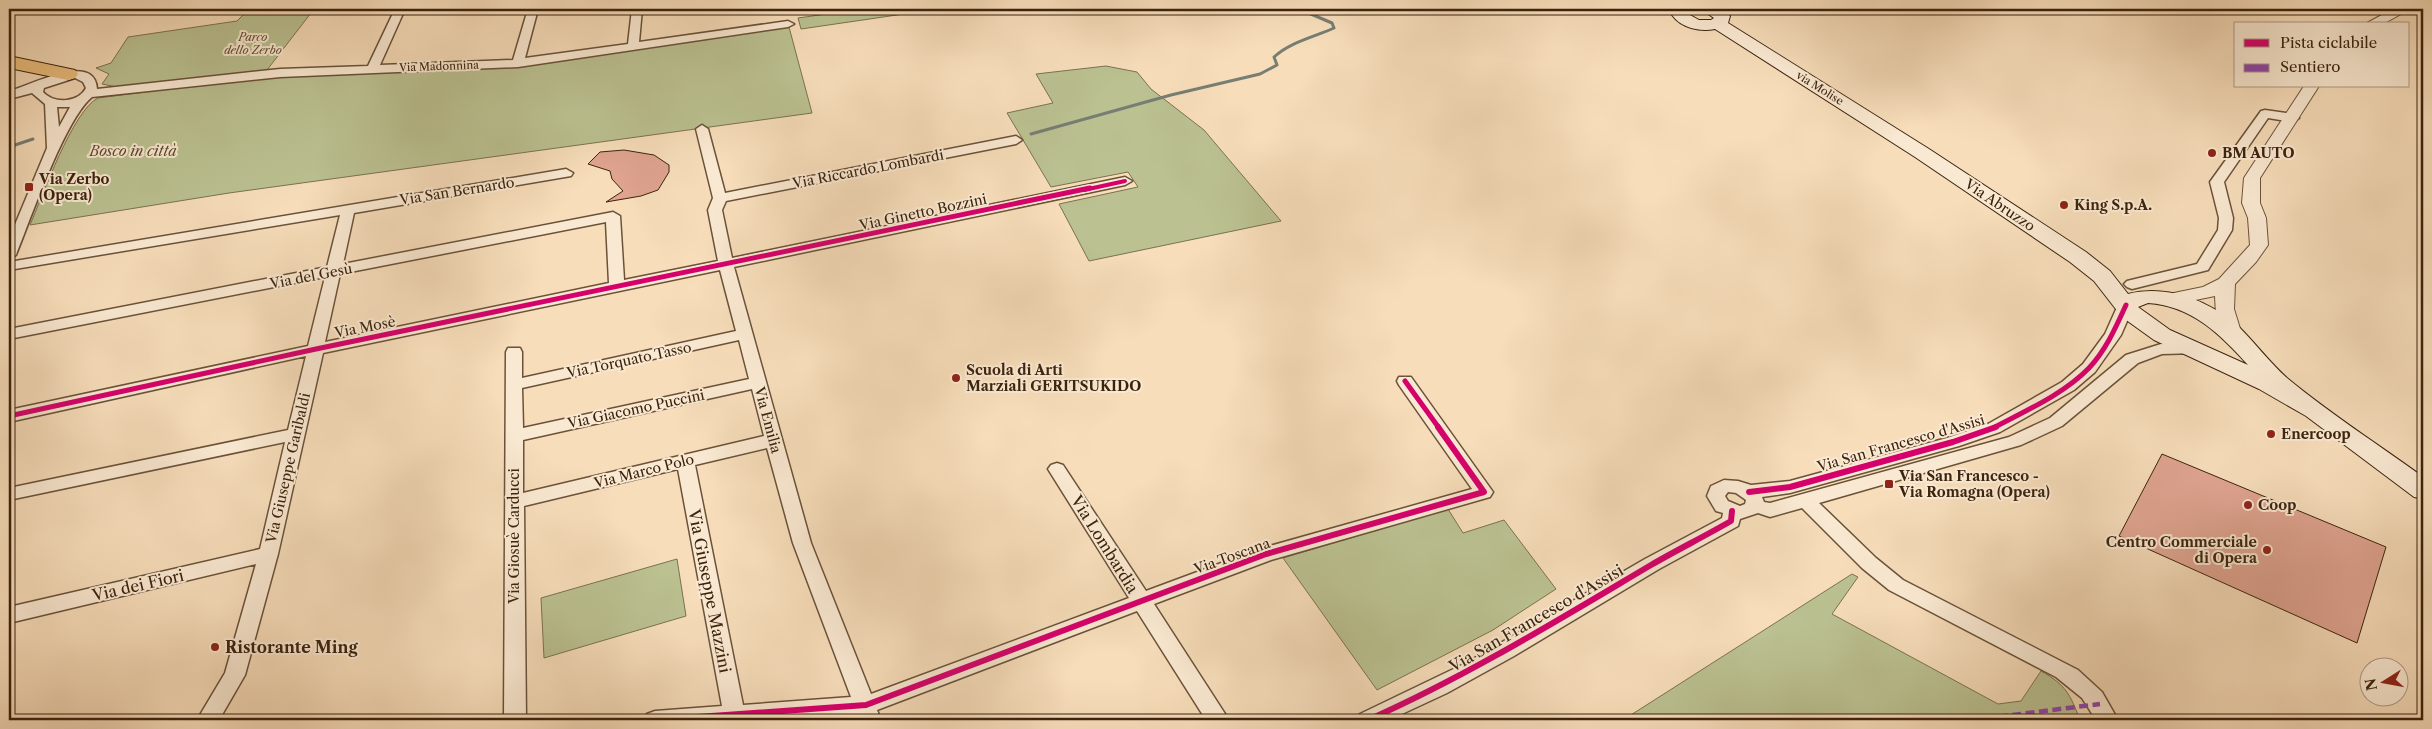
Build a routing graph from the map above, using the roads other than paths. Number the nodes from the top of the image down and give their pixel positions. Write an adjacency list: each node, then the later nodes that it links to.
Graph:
1 (400, 9): 12 (street)
2 (533, 9): 11 (street)
3 (636, 9): 9 (street)
4 (1684, 9): 6 (main road)
5 (2402, 9): 7 (street)
6 (1713, 16): 23 (main road, via Molise)
7 (2376, 22)
8 (788, 24): 9 (street, Via Madonnina)
9 (633, 47): 11 (street, Via Madonnina)
10 (9, 62): 13 (highway)
11 (518, 62): 12 (street, Via Madonnina)
12 (373, 68): 18 (street, Via Madonnina)
13 (68, 74): 17 (street); 18 (street)
14 (9, 76): 17 (highway)
15 (2311, 88): 19 (street)
16 (9, 96): 17 (street, Via Madonnina)
17 (44, 96): 18 (street, Via Madonnina); 22 (street)
18 (84, 97): 22 (street)
19 (2293, 118): 33 (street); 35 (street)
20 (702, 129): 26 (street, Via Emilia)
21 (1016, 140): 26 (street, Via Riccardo Lombardi)
22 (54, 148): 29 (street)
23 (1922, 153): 35 (main road, Via Abruzzo)
24 (566, 174): 27 (street, Via San Bernardo)
25 (1125, 181): 30 (street, Via Ginetto Bozzini)
26 (720, 198): 30 (street, Via Emilia)
27 (348, 210): 31 (street, Via San Bernardo); 32 (street, Via Giuseppe Garibaldi)
28 (613, 216): 32 (street, Via del Gesù); 34 (street)
29 (9, 255)
30 (726, 265): 34 (street, Via Mosè); 38 (street, Via Emilia)
31 (9, 266)
32 (334, 271): 37 (street, Via del Gesù); 40 (street, Via Giuseppe Garibaldi)
33 (2226, 283): 36 (street); 39 (street)
34 (617, 287): 40 (street, Via Mosè)
35 (2129, 295): 36 (main road); 41 (main road, Via Abruzzo); 55 (street, Via San Francesco d'Assisi)
36 (2171, 299): 39 (main road)
37 (9, 334)
38 (745, 334): 44 (street, Via Emilia); 45 (street, Via Torquato Tasso)
39 (2232, 335): 41 (main road); 46 (main road)
40 (316, 348): 47 (street, Via Mosè); 48 (street, Via Giuseppe Garibaldi)
41 (2194, 349): 46 (main road, Via Abruzzo); 56 (street, Via San Francesco d'Assisi)
42 (514, 352): 45 (street, Via Giosuè Carducci)
43 (1405, 381): 60 (street, Via Toscana)
44 (758, 382): 49 (street, Via Giacomo Puccini); 50 (street, Via Emilia)
45 (514, 385): 49 (street, Via Giosuè Carducci)
46 (2310, 409): 53 (main road)
47 (9, 416)
48 (296, 434): 54 (street); 59 (street, Via Giuseppe Garibaldi)
49 (514, 436): 57 (street, Via Giosuè Carducci)
50 (774, 440): 51 (street, Via Marco Polo); 62 (street, Via Emilia)
51 (685, 461): 57 (street, Via Marco Polo); 63 (street, Via Giuseppe Mazzini)
52 (1057, 469): 60 (street, Via Lombardia)
53 (2423, 490)
54 (9, 494)
55 (1752, 499): 56 (street, Via San Francesco d'Assisi); 58 (street); 58 (street)
56 (1804, 499): 69 (street)
57 (514, 502): 65 (street, Via Giosuè Carducci)
58 (1732, 511): 68 (street, Via San Francesco d'Assisi)
59 (268, 554): 61 (street, Via dei Fiori); 64 (street, Via Giuseppe Garibaldi)
60 (1141, 602): 62 (street, Via Toscana); 67 (street, Via Lombardia)
61 (9, 615)
62 (868, 713): 63 (street, Via Toscana)
63 (734, 718): 66 (street, Via Toscana)
64 (208, 720)
65 (515, 720)
66 (655, 720)
67 (1218, 720)
68 (1368, 720)
69 (2107, 720)

